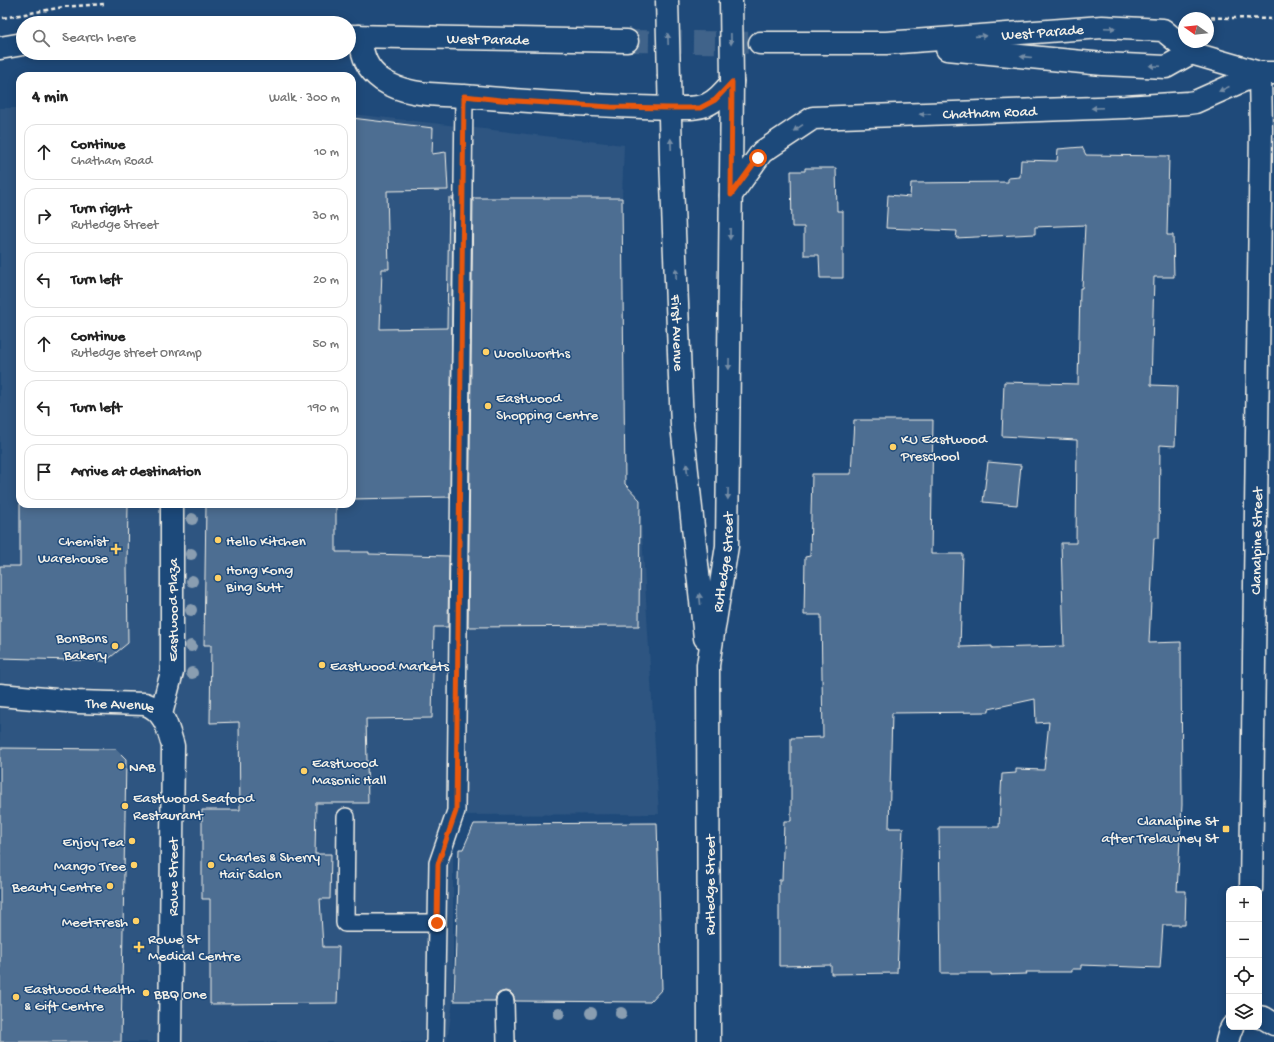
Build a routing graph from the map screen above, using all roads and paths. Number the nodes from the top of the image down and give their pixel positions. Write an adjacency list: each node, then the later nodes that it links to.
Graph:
1 (667, 0): 18 (street, First Avenue, one-way to 1, bridge)
2 (731, 0): 16 (street, one-way to 16, bridge)
3 (104, 4): 5 (path)
4 (1214, 18): 6 (path)
5 (0, 19)
6 (1274, 19)
7 (356, 36): 9 (street, West Parade)
8 (356, 41): 17 (street)
9 (627, 41)
10 (760, 43): 11 (street, West Parade)
11 (886, 43): 14 (street, West Parade, one-way to 11); 14 (street, West Parade, one-way to 14)
12 (16, 45): 13 (street)
13 (0, 48)
14 (1191, 53): 15 (street, West Parade)
15 (1267, 73): 19 (street, Chatham Road, one-way to 19); 27 (street, Clanalpine Street)
16 (732, 82): 18 (street); 19 (street, Rutledge Street)
17 (464, 96): 18 (street); 28 (lane)
18 (670, 108): 21 (street, First Avenue, one-way to 18)
19 (731, 195): 21 (street, Rutledge Street, one-way to 21)
20 (172, 508): 25 (street, Eastwood Plaza)
21 (708, 665): 36 (street, Rutledge Street)
22 (0, 695): 23 (street, The Avenue)
23 (78, 702): 24 (street, The Avenue); 25 (street, The Avenue)
24 (0, 711)
25 (161, 714): 33 (street, Rowe Street)
26 (346, 817): 28 (lane)
27 (1252, 886)
28 (437, 923): 34 (lane)
29 (506, 1001): 35 (lane)
30 (1262, 1018): 31 (street)
31 (1274, 1024)
32 (1230, 1030): 37 (street)
33 (170, 1042)
34 (435, 1042)
35 (506, 1042)
36 (709, 1042)
37 (1227, 1042)

